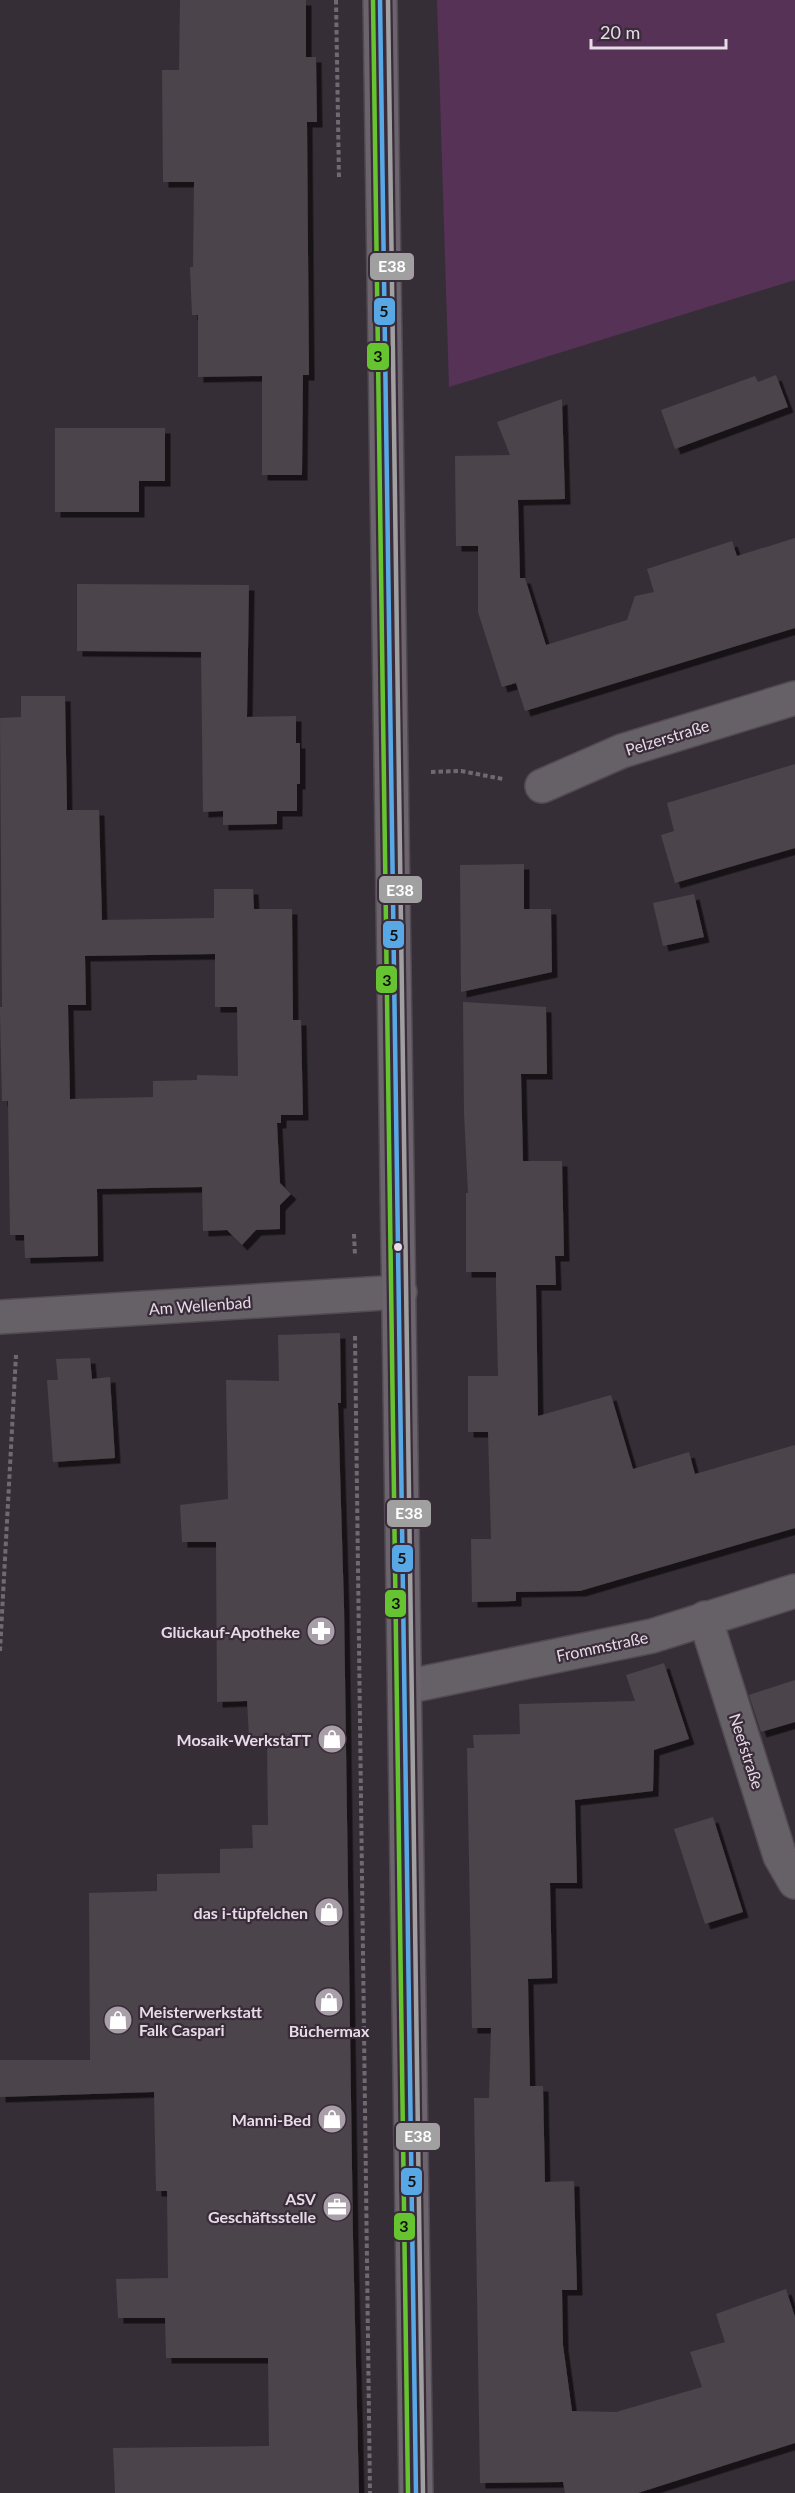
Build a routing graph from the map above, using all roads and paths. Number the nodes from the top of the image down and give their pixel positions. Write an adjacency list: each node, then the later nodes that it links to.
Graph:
1 (380, 0): 6 (street)
2 (795, 698): 4 (street, Pelzerstraße)
3 (429, 772): 4 (path)
4 (542, 786)
5 (354, 1225): 7 (path)
6 (400, 1292): 7 (street, Am Wellenbad); 12 (street)
7 (355, 1295): 8 (street, Am Wellenbad); 14 (path)
8 (8, 1317): 11 (path)
9 (795, 1591): 10 (street, Frommstraße)
10 (705, 1618): 12 (street, Frommstraße); 13 (street, Neefstraße)
11 (0, 1651)
12 (405, 1687): 15 (street)
13 (795, 1882)
14 (370, 2493)
15 (416, 2493)

